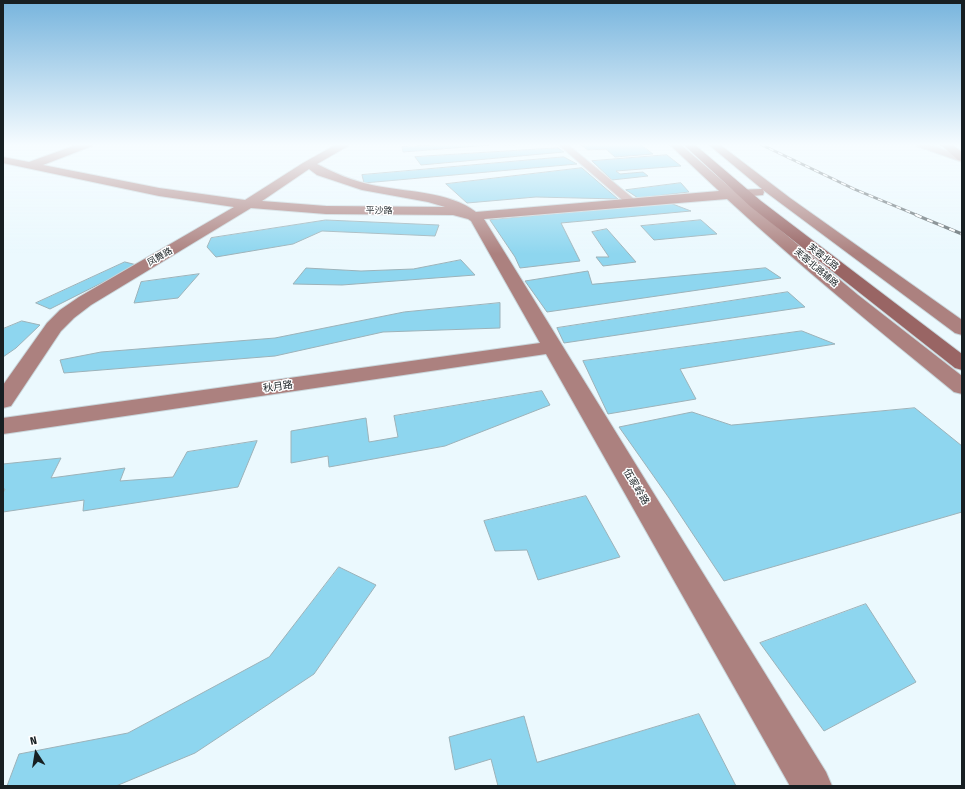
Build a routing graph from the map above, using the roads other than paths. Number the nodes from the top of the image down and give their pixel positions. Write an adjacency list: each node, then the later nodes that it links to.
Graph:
1 (111, 181): 14 (street, 平沙路)
2 (139, 181): 13 (street, 平沙路)
3 (288, 181): 11 (street, 凤舞路)
4 (289, 181): 11 (street, 凤舞路)
5 (349, 181): 18 (street)
6 (605, 181): 15 (street)
7 (726, 181): 12 (street, 芙蓉北路辅路)
8 (729, 181): 12 (main road, 芙蓉北路)
9 (732, 181): 12 (main road, 芙蓉北路)
10 (760, 181): 22 (street)
11 (283, 184): 13 (street); 16 (street, 凤舞路); 17 (street)
12 (742, 192): 15 (street, 平沙路); 20 (main road, 芙蓉北路); 21 (street, 芙蓉北路辅路); 24 (main road, 芙蓉北路)
13 (224, 194): 16 (street, 平沙路)
14 (208, 200): 16 (street, 平沙路); 19 (street)
15 (629, 201): 18 (street, 平沙路)
16 (258, 202): 17 (street, 平沙路); 18 (street, 平沙路); 19 (street, 凤舞路)
17 (316, 204): 18 (street, 平沙路)
18 (462, 210): 23 (street, 伍家岭路)
19 (223, 220): 29 (street, 凤舞路)
20 (808, 245): 21 (street); 25 (main road, 芙蓉北路)
21 (791, 247): 27 (street, 芙蓉北路辅路)
22 (962, 329)
23 (551, 344): 30 (street, 秋月路); 31 (street, 秋月路); 32 (street, 伍家岭路)
24 (962, 348)
25 (962, 364)
26 (962, 368): 27 (street)
27 (941, 371): 28 (street, 芙蓉北路辅路)
28 (962, 387)
29 (3, 400)
30 (3, 417)
31 (3, 426)
32 (812, 786)

